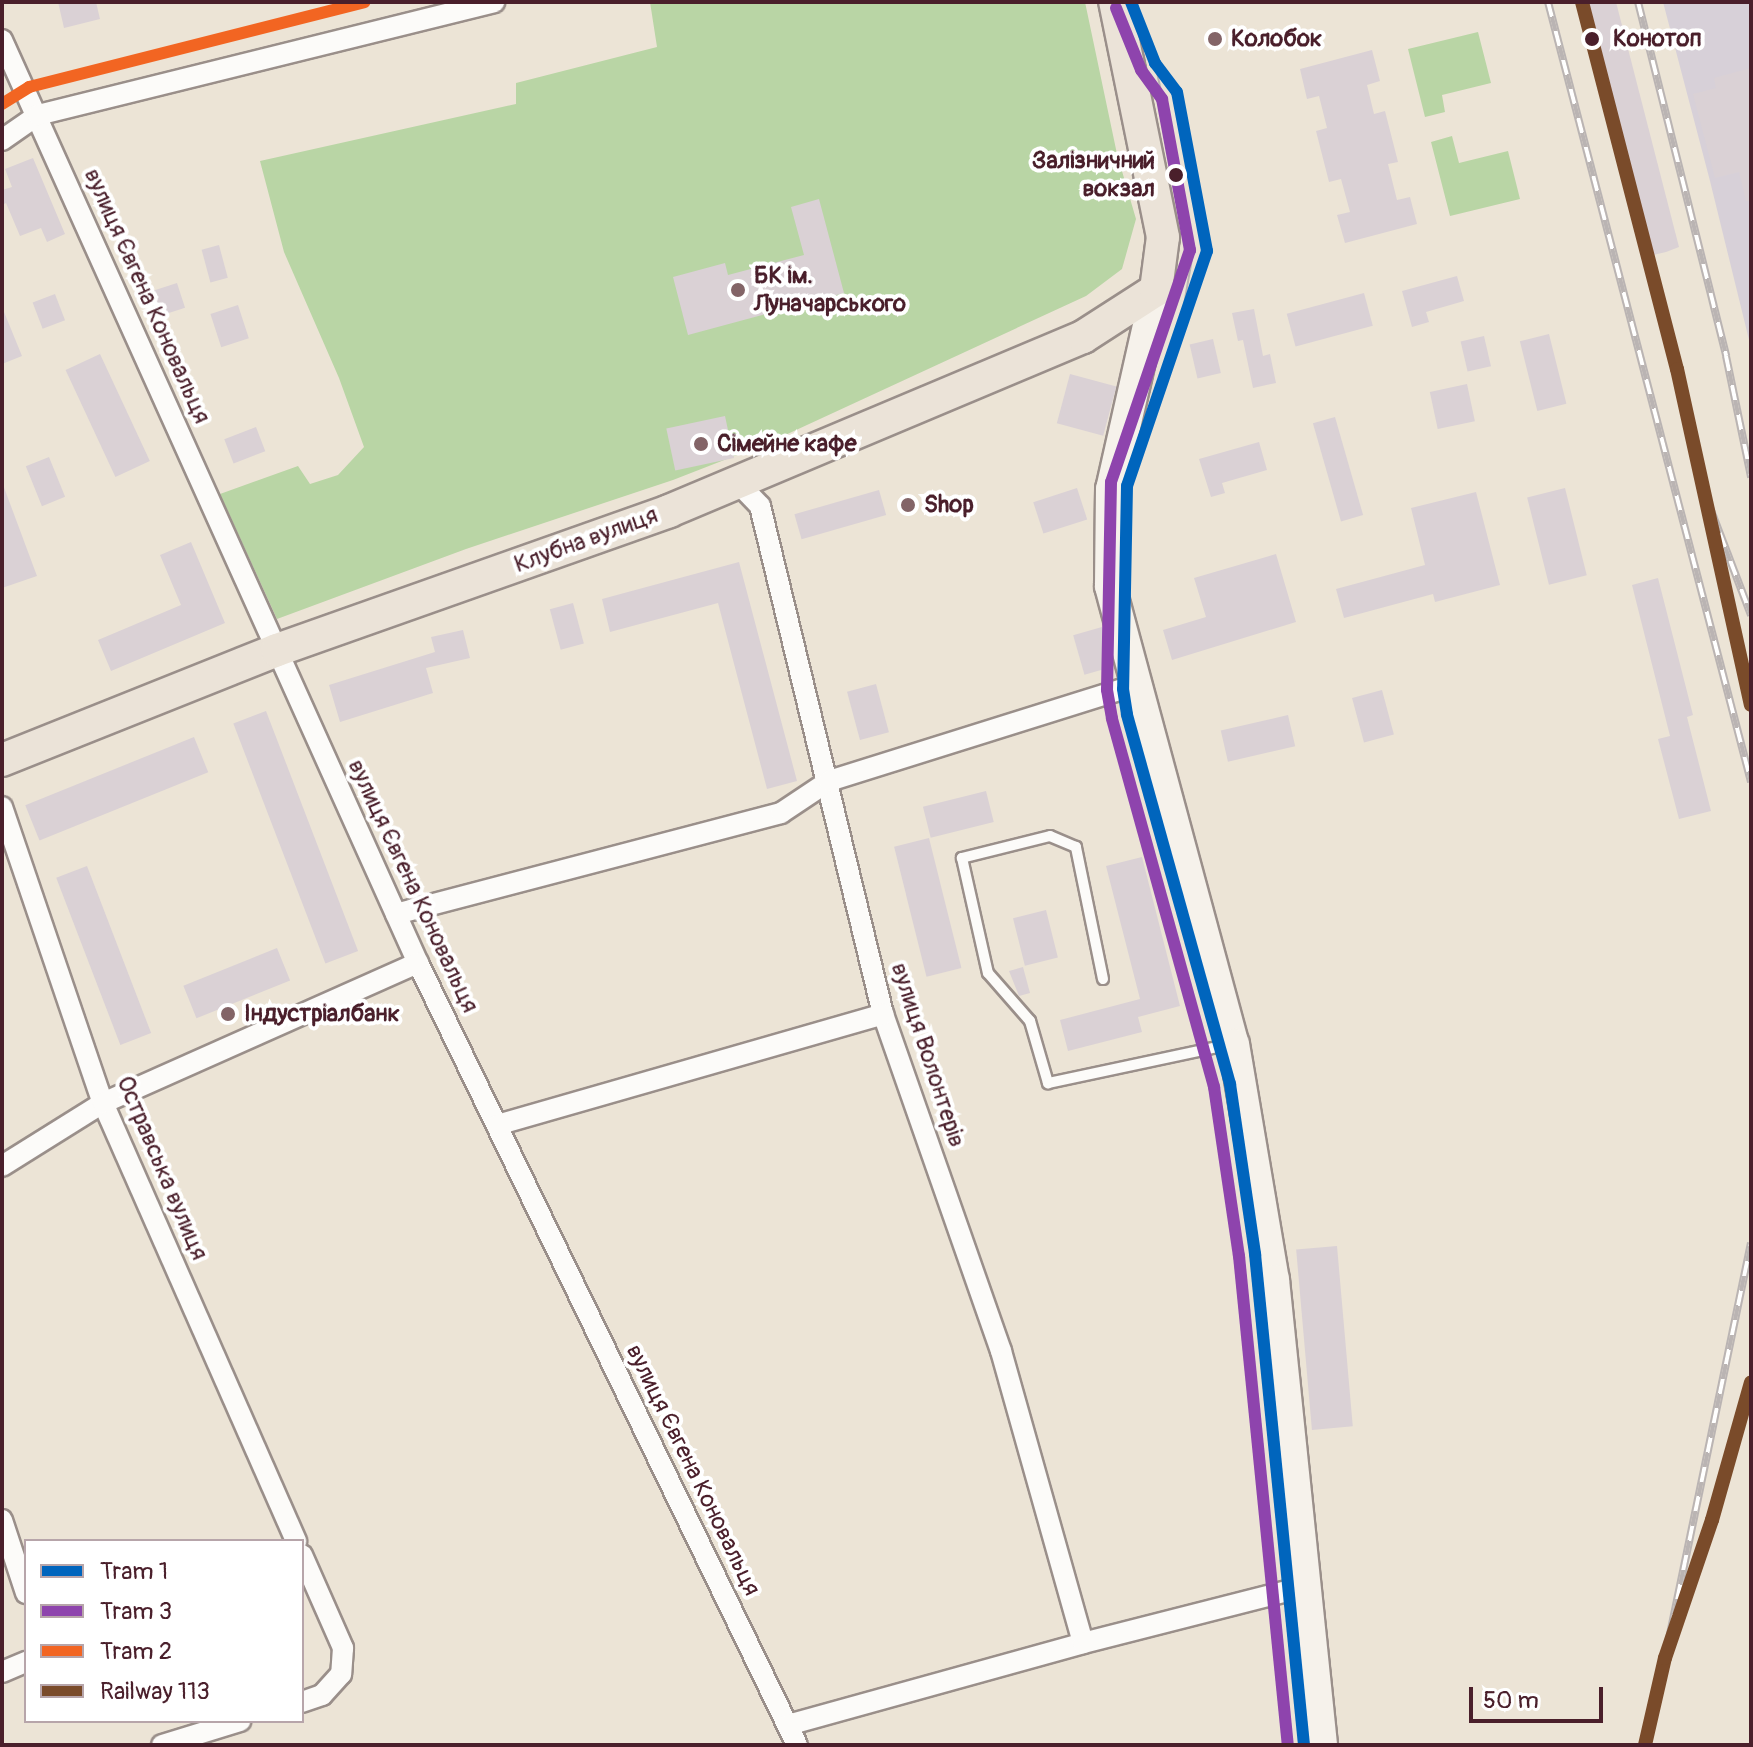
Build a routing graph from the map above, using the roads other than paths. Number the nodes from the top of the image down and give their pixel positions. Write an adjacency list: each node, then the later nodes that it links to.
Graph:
1 (494, 2): 4 (street)
2 (1115, 2): 6 (main road)
3 (2, 40): 4 (street, вулиця Євгена Коновальця)
4 (38, 115): 5 (street); 8 (street, вулиця Євгена Коновальця)
5 (2, 140)
6 (1156, 290): 7 (main road, Клубна вулиця); 9 (street)
7 (737, 482): 8 (main road, Клубна вулиця); 11 (street, вулиця Волонтерів)
8 (277, 650): 10 (main road, Клубна вулиця); 13 (street, вулиця Євгена Коновальця)
9 (1135, 685): 11 (street); 17 (street)
10 (2, 760)
11 (829, 781): 13 (street); 16 (street, вулиця Волонтерів)
12 (2, 807): 18 (street, Остравська вулиця)
13 (396, 914): 14 (street, вулиця Євгена Коновальця)
14 (418, 963): 18 (street); 19 (street, вулиця Євгена Коновальця)
15 (1103, 979): 17 (lane)
16 (883, 1014): 19 (street); 26 (street, вулиця Волонтерів)
17 (1234, 1044): 24 (street)
18 (103, 1103): 20 (street); 22 (street, Остравська вулиця)
19 (497, 1125): 31 (street, вулиця Євгена Коновальця)
20 (2, 1166)
21 (2, 1520): 25 (street)
22 (295, 1539)
23 (304, 1560): 29 (street)
24 (1307, 1586): 26 (street); 34 (street)
25 (24, 1587)
26 (1083, 1643): 31 (street)
27 (24, 1663): 28 (street)
28 (2, 1672)
29 (304, 1701)
30 (234, 1723): 32 (street)
31 (788, 1725): 33 (street, вулиця Євгена Коновальця)
32 (162, 1745)
33 (797, 1745)
34 (1322, 1745)

